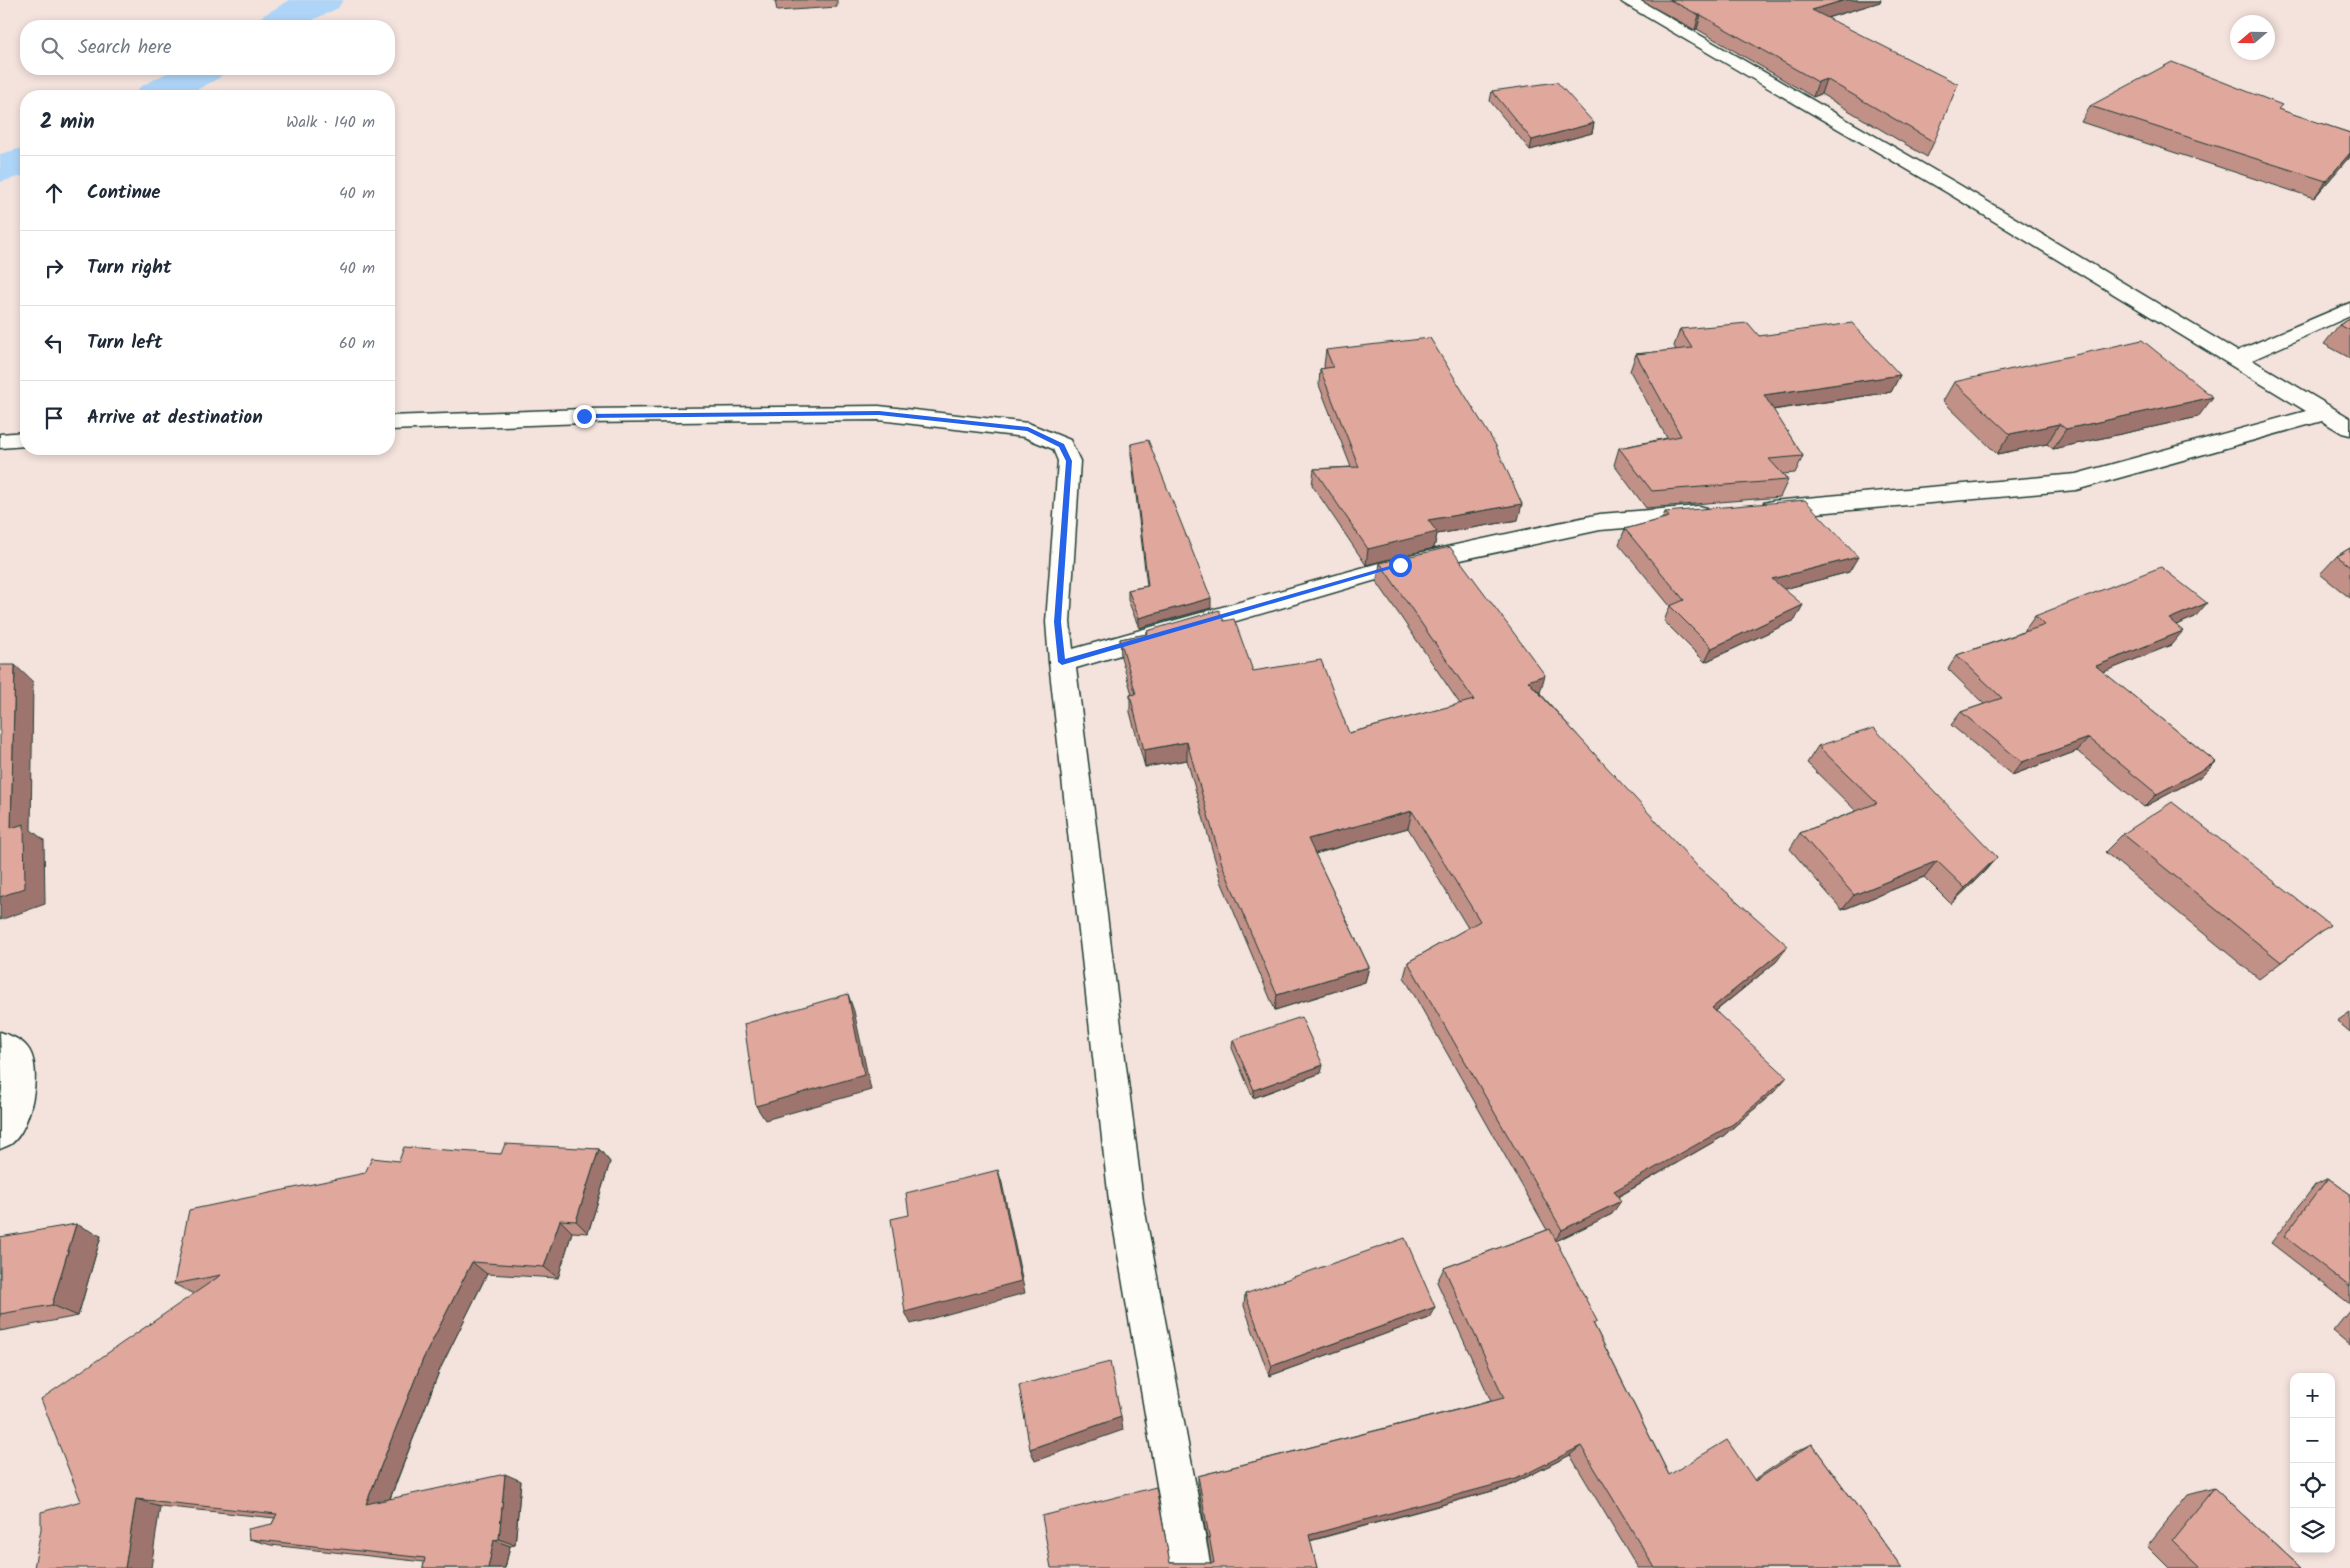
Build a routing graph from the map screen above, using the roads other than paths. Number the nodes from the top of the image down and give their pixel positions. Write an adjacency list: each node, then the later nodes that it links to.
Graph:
1 (1628, 0): 3 (street)
2 (2350, 309): 3 (street)
3 (2236, 359): 4 (street)
4 (2325, 413): 6 (street); 9 (street)
5 (395, 423): 11 (street)
6 (2350, 428)
7 (20, 439): 8 (street)
8 (0, 441)
9 (1754, 510)
10 (1725, 512): 11 (street)
11 (1062, 662): 14 (street)
12 (0, 1046): 13 (street)
13 (0, 1133)
14 (1191, 1568)

